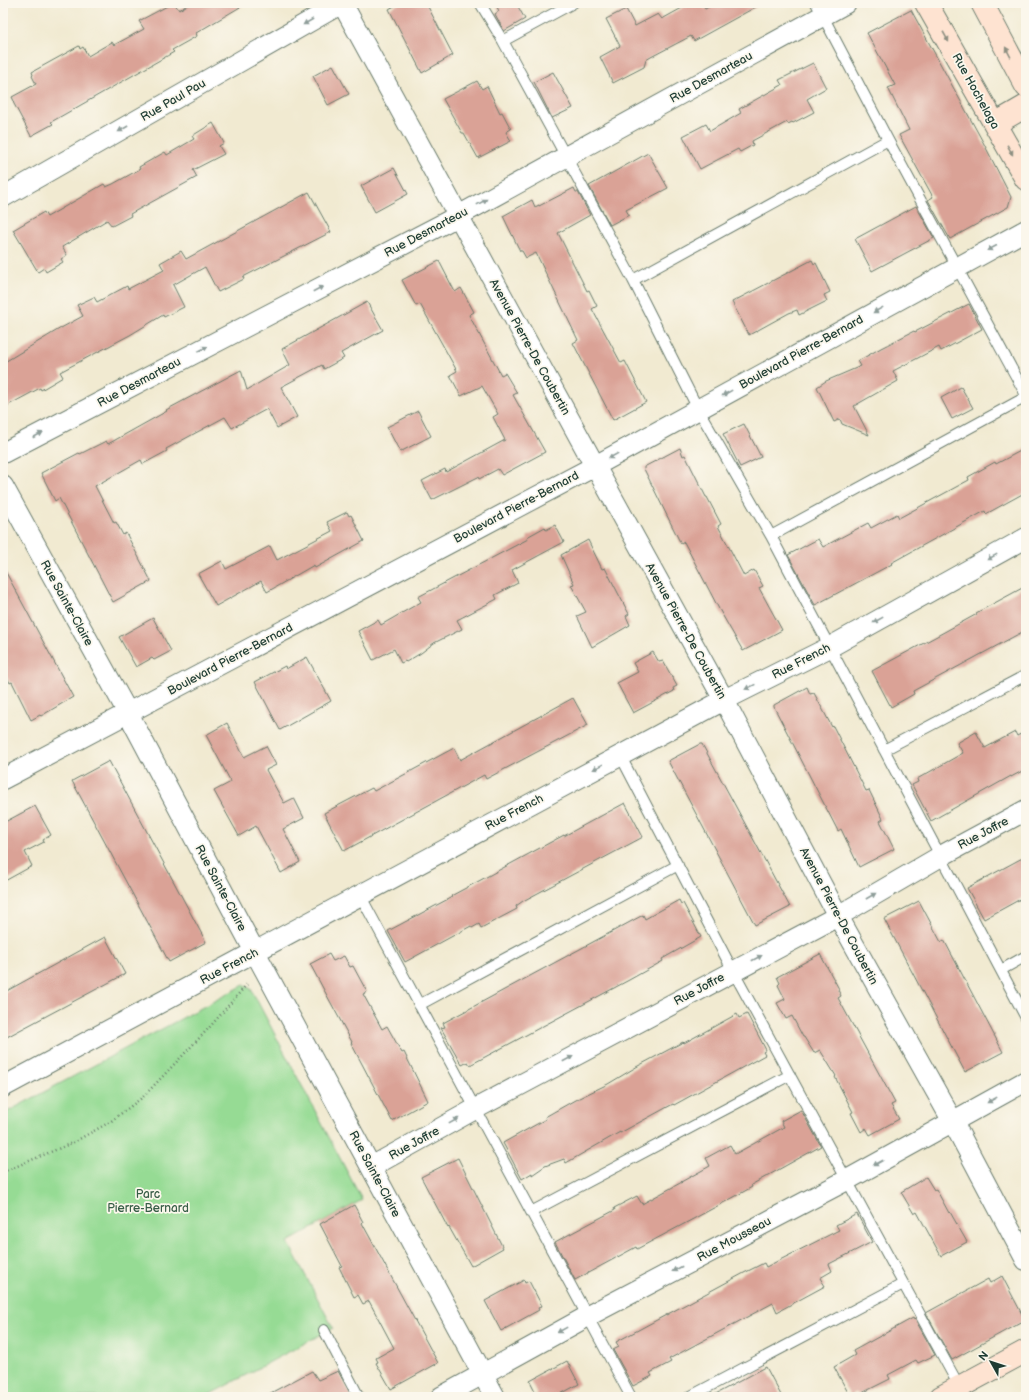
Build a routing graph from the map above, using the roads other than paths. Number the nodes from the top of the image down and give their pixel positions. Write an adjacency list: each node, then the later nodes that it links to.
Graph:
1 (342, 3): 15 (street, Rue Paul Pau, one-way to 15); 16 (street, Avenue Pierre-De Coubertin)
2 (480, 3): 8 (lane)
3 (573, 3): 8 (lane)
4 (846, 3): 7 (street, Rue Desmarteau)
5 (926, 3): 11 (main road, Rue Hochelaga, one-way to 11)
6 (982, 3): 9 (main road, one-way to 6)
7 (820, 9): 12 (lane); 13 (street, Rue Desmarteau)
8 (503, 41): 13 (lane)
9 (1026, 86)
10 (1026, 106): 11 (main road)
11 (994, 124): 14 (main road, Rue Hochelaga, one-way to 14)
12 (888, 140): 18 (lane); 19 (lane)
13 (565, 157): 16 (street, Rue Desmarteau, one-way to 13); 19 (lane)
14 (1026, 179)
15 (3, 197)
16 (458, 216): 22 (street, Rue Desmarteau, one-way to 16); 23 (street, Avenue Pierre-De Coubertin)
17 (1026, 230): 18 (street, Boulevard Pierre-Bernard, one-way to 18)
18 (957, 267): 20 (lane); 21 (street, Boulevard Pierre-Bernard, one-way to 21)
19 (633, 280): 21 (lane)
20 (1026, 396): 25 (lane)
21 (698, 409): 23 (street, Boulevard Pierre-Bernard, one-way to 23); 25 (lane)
22 (3, 453)
23 (594, 466): 29 (street, Avenue Pierre-De Coubertin); 30 (street, Boulevard Pierre-Bernard)
24 (3, 486): 30 (street, Rue Sainte-Claire)
25 (771, 536): 27 (lane)
26 (1026, 538): 27 (street, Rue French, one-way to 27)
27 (830, 647): 29 (street, Rue French, one-way to 29); 31 (lane)
28 (1026, 676): 31 (lane)
29 (724, 700): 32 (street, Rue French); 38 (street, Avenue Pierre-De Coubertin)
30 (128, 713): 33 (street, Boulevard Pierre-Bernard); 39 (street, Rue Sainte-Claire)
31 (884, 750): 35 (lane)
32 (620, 755): 36 (lane); 37 (street, Rue French, one-way to 37)
33 (3, 779)
34 (1026, 810): 35 (street, Rue Joffre)
35 (940, 856): 38 (street, Rue Joffre, one-way to 35); 41 (lane)
36 (678, 865): 42 (lane); 43 (lane)
37 (360, 895): 39 (street, Rue French); 43 (lane)
38 (838, 916): 42 (street, Rue Joffre, one-way to 38); 49 (street, Avenue Pierre-De Coubertin)
39 (255, 952): 47 (street, Rue French); 50 (street, Rue Sainte-Claire)
40 (1026, 956): 41 (lane)
41 (1001, 970): 44 (lane)
42 (733, 971): 45 (lane); 48 (street, Rue Joffre, one-way to 42)
43 (419, 1005): 48 (lane)
44 (1026, 1018)
45 (790, 1075): 51 (lane); 52 (lane)
46 (1026, 1081): 49 (street, Rue Mousseau, one-way to 49)
47 (3, 1087)
48 (475, 1109): 50 (street, Rue Joffre, one-way to 48); 52 (lane)
49 (953, 1122): 51 (street, Rue Mousseau, one-way to 51); 53 (street, Avenue Pierre-De Coubertin)
50 (371, 1167): 58 (street, Rue Sainte-Claire)
51 (847, 1180): 54 (lane); 55 (street, Rue Mousseau, one-way to 55)
52 (531, 1212): 55 (lane)
53 (1026, 1260)
54 (903, 1284): 59 (lane); 64 (lane)
55 (588, 1316): 58 (street, Rue Mousseau, one-way to 58); 63 (lane)
56 (324, 1330): 60 (lane)
57 (1026, 1352): 59 (main road)
58 (483, 1374): 61 (street, Rue Mousseau); 62 (street, Rue Sainte-Claire)
59 (955, 1394)
60 (360, 1397)
61 (441, 1397)
62 (495, 1397)
63 (631, 1397)
64 (689, 1397)

